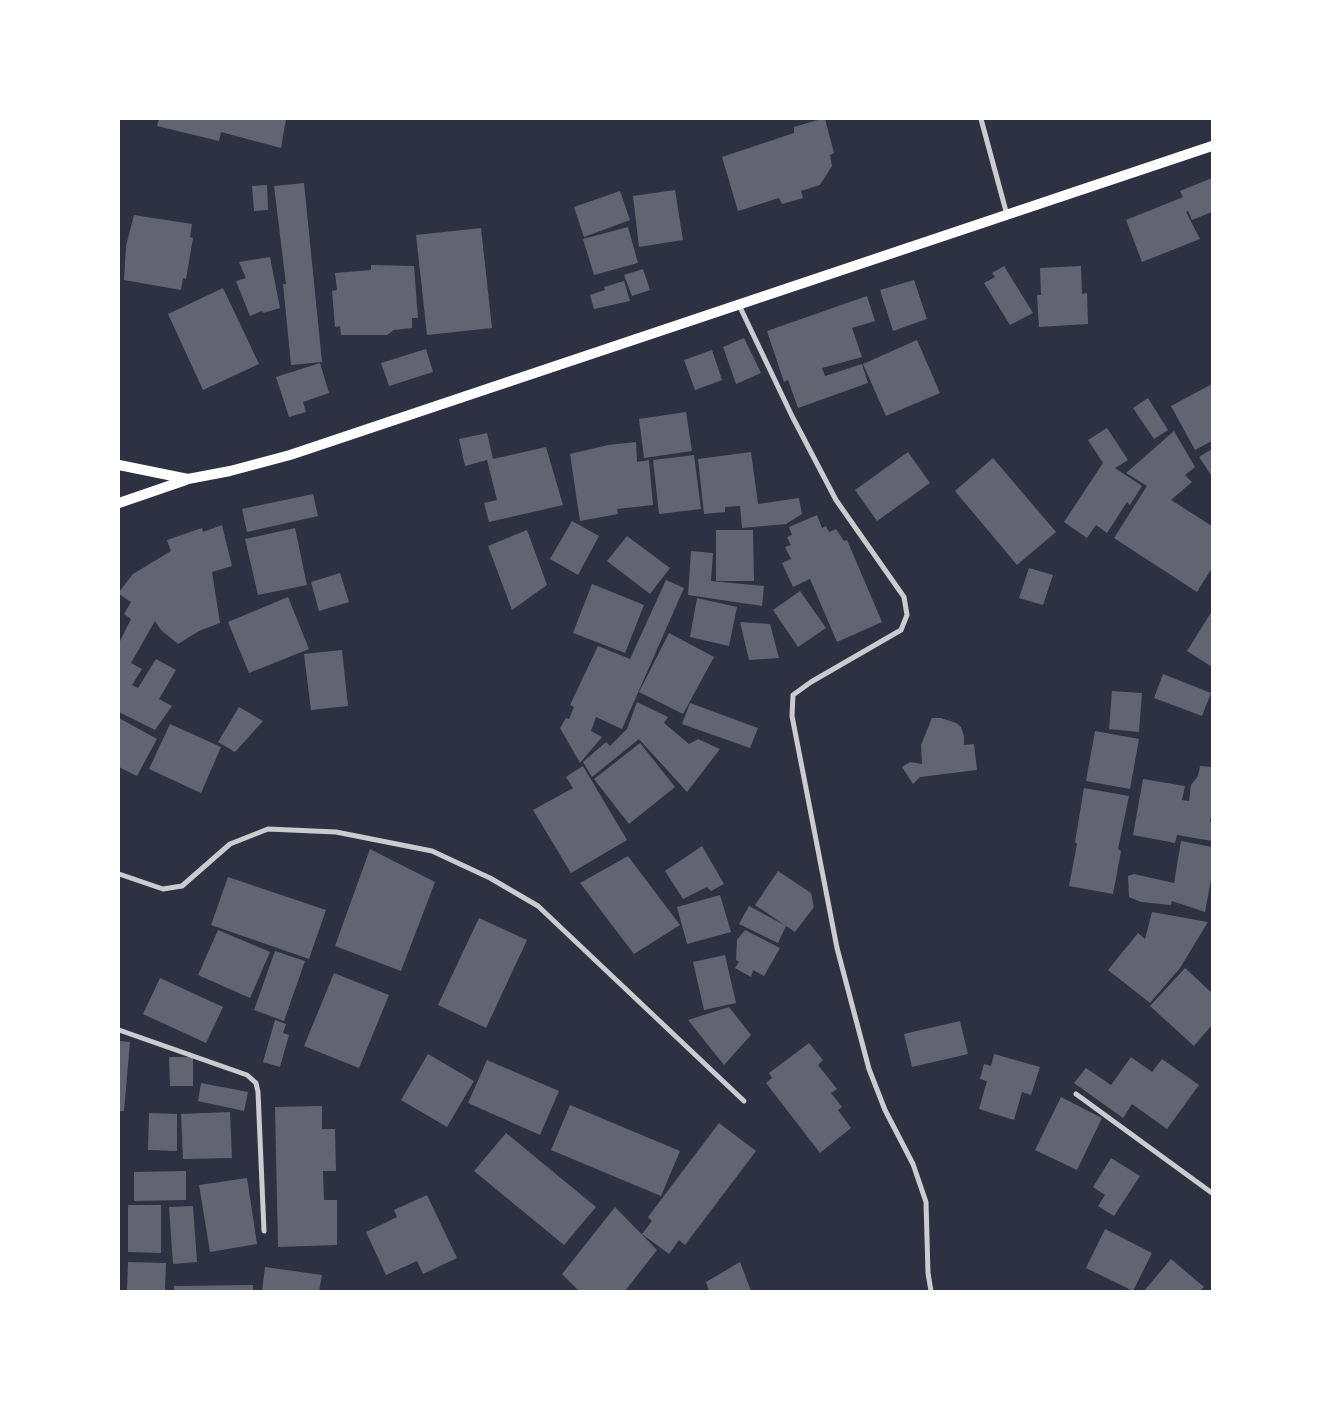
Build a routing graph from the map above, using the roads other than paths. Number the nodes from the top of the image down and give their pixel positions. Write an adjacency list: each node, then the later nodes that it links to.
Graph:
1 (981, 119): 3 (street)
2 (1212, 146): 3 (main road)
3 (1007, 215): 4 (main road)
4 (739, 305): 6 (main road); 14 (street)
5 (119, 465): 6 (main road)
6 (188, 480): 7 (main road)
7 (119, 503)
8 (119, 874): 11 (street)
9 (119, 1030): 13 (street)
10 (1076, 1094): 12 (street)
11 (744, 1101)
12 (1212, 1193)
13 (264, 1231)
14 (931, 1291)

